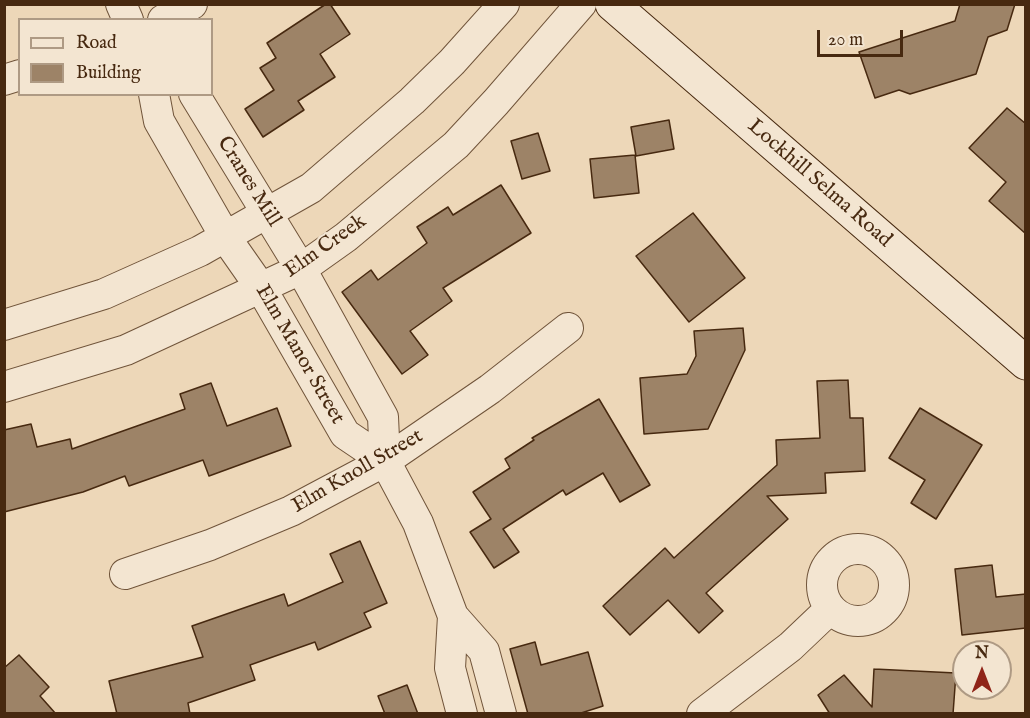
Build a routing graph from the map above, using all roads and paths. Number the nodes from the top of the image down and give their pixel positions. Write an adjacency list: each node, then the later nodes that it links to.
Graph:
1 (121, 4): 6 (street)
2 (192, 4): 7 (street)
3 (504, 4): 10 (street)
4 (581, 4): 12 (street, Elm Creek)
5 (612, 4): 16 (main road, Lockhill Selma Road)
6 (127, 18)
7 (167, 18)
8 (154, 96): 11 (street)
9 (195, 96): 10 (street, Cranes Mill)
10 (268, 214): 11 (street); 12 (street, Cranes Mill)
11 (226, 238): 13 (street, Elm Manor Street); 14 (street)
12 (301, 269): 13 (street, Elm Creek); 18 (street, Elm Manor Street)
13 (261, 288): 17 (street, Elm Creek); 18 (street, Elm Manor Street)
14 (4, 325)
15 (568, 328): 18 (street, Elm Knoll Street)
16 (1026, 363)
17 (4, 387)
18 (385, 461): 19 (street, Elm Knoll Street); 21 (street, Elm Manor Street)
19 (125, 574)
20 (830, 609): 24 (street)
21 (453, 616): 22 (street, Elm Manor Street); 23 (street, Elm Manor Street)
22 (462, 714)
23 (501, 714)
24 (702, 714)

